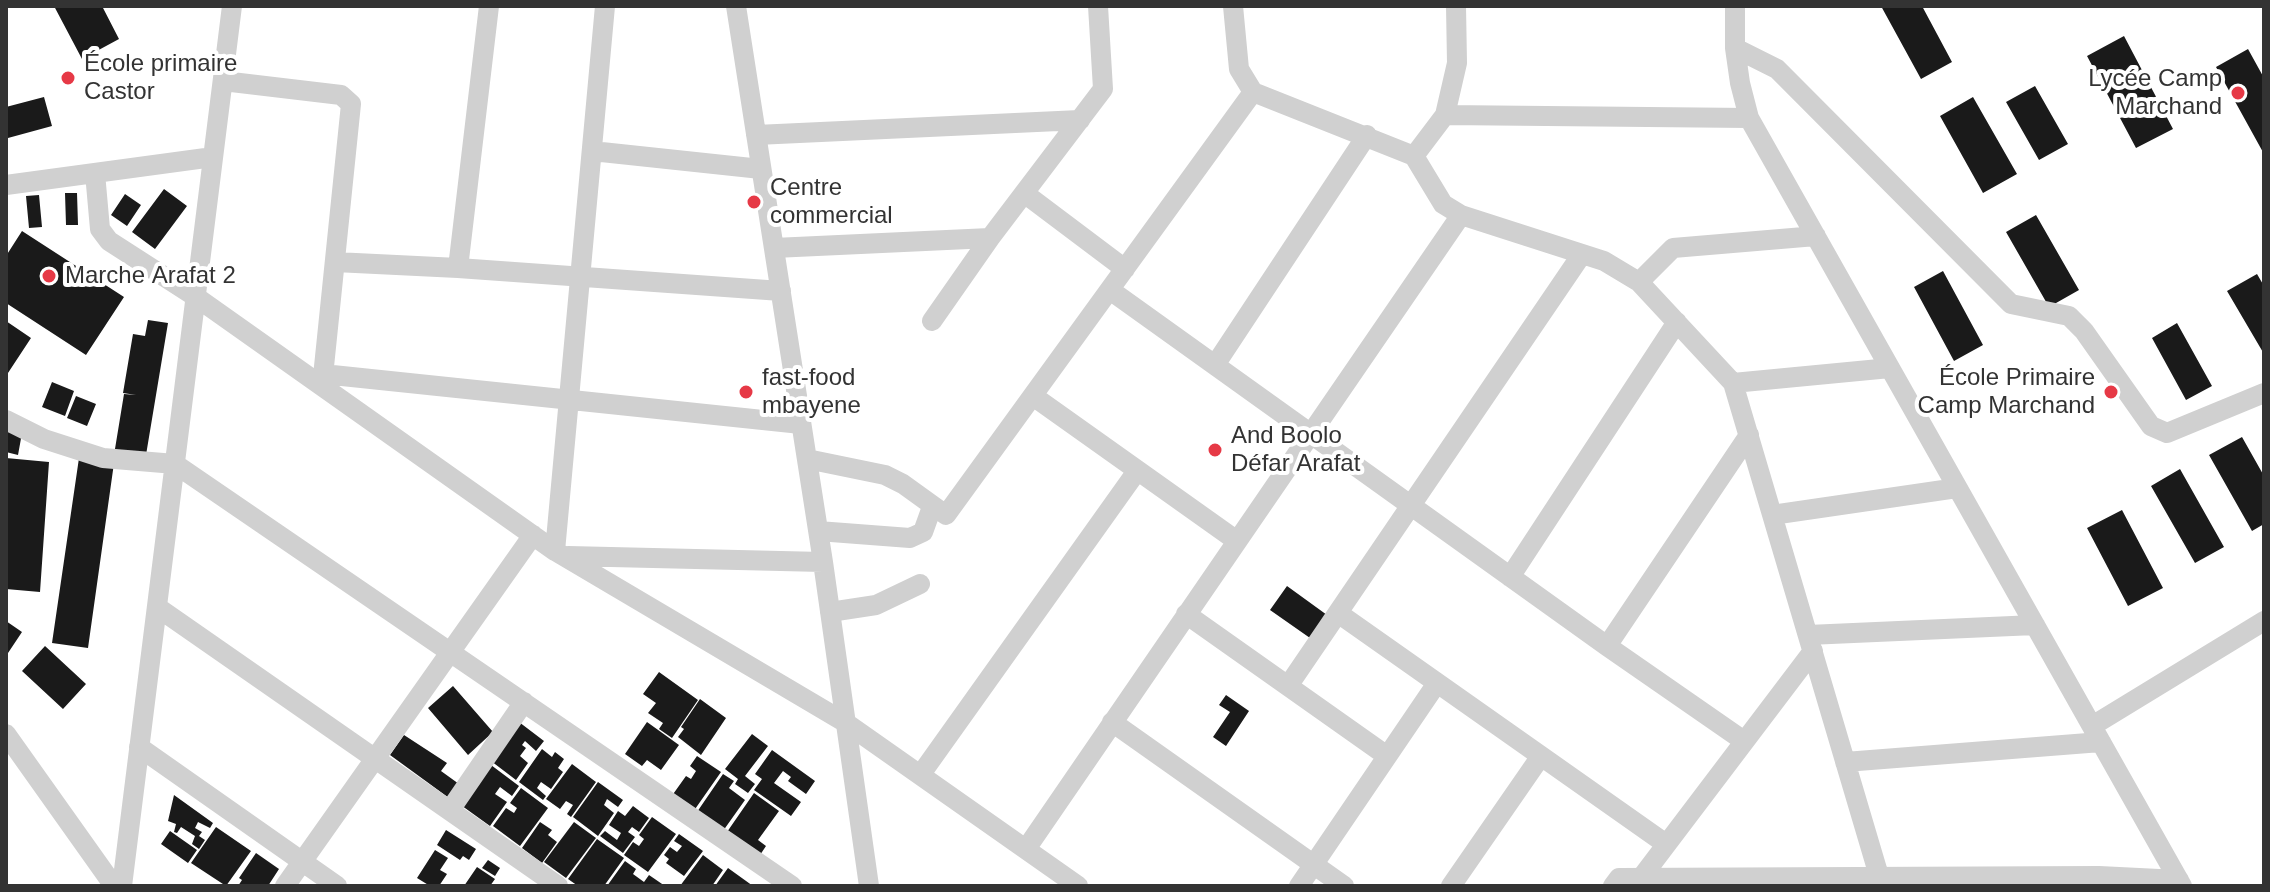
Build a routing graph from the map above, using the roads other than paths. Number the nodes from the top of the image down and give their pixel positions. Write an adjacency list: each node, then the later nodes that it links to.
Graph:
1 (232, 6): 10 (street)
2 (489, 6): 30 (street)
3 (605, 6): 17 (street)
4 (736, 6): 15 (street)
5 (1098, 6): 14 (street)
6 (1233, 6): 11 (street)
7 (1456, 6): 12 (street)
8 (1735, 6): 9 (street)
9 (1735, 48): 13 (street); 43 (street)
10 (223, 81): 19 (street); 29 (street)
11 (1253, 92): 16 (street); 31 (street)
12 (1445, 115): 13 (street); 18 (street)
13 (1749, 118): 25 (street)
14 (1080, 120): 15 (street); 23 (street)
15 (756, 135): 20 (street)
16 (1367, 135): 18 (street); 39 (street)
17 (592, 151): 20 (street); 32 (street)
18 (1414, 156): 24 (street)
19 (213, 157): 21 (street); 36 (street)
20 (761, 169): 27 (street)
21 (95, 173): 22 (street); 36 (street)
22 (6, 185)
23 (1024, 193): 26 (street); 31 (street)
24 (1461, 215): 28 (street); 48 (street)
25 (1816, 236): 33 (street); 40 (street)
26 (990, 238): 27 (street); 37 (street)
27 (774, 248): 35 (street)
28 (1582, 254): 33 (street); 54 (street)
29 (335, 262): 30 (street); 41 (street)
30 (458, 268): 32 (street)
31 (1125, 269): 34 (street)
32 (580, 278): 35 (street); 45 (street)
33 (1639, 282): 38 (street)
34 (1110, 290): 39 (street); 44 (street)
35 (781, 291): 47 (street)
36 (196, 297): 41 (street); 51 (street)
37 (932, 321)
38 (1677, 322): 42 (street); 62 (street)
39 (1215, 365): 48 (street)
40 (1890, 368): 42 (street); 53 (street)
41 (322, 380): 45 (street); 58 (street)
42 (1733, 383): 49 (street)
43 (2264, 393)
44 (1033, 396): 52 (street); 55 (street)
45 (569, 400): 47 (street); 60 (street)
46 (6, 420): 51 (street)
47 (801, 424): 50 (street)
48 (1310, 433): 54 (street); 59 (street)
49 (1749, 435): 56 (street); 71 (street)
50 (807, 459): 55 (street); 57 (street)
51 (175, 464): 64 (street); 72 (street)
52 (1137, 471): 59 (street); 86 (street)
53 (1957, 488): 56 (street); 69 (street)
54 (1412, 506): 62 (street); 66 (street)
55 (932, 507): 57 (street)
56 (1772, 515): 70 (street)
57 (818, 531): 61 (street)
58 (533, 535): 60 (street); 72 (street)
59 (1237, 541): 67 (street)
60 (559, 553): 61 (street); 77 (street)
61 (823, 562): 65 (street)
62 (1510, 577): 71 (street)
63 (920, 584): 65 (street)
64 (157, 607): 81 (street); 84 (street)
65 (830, 612): 77 (street)
66 (1338, 613): 73 (street); 74 (street)
67 (1186, 614): 74 (street); 76 (street)
68 (2264, 621): 79 (street)
69 (2035, 625): 70 (street); 79 (street)
70 (1810, 643): 80 (street); 85 (street)
71 (1607, 646): 80 (street)
72 (451, 652): 75 (street); 84 (street)
73 (1437, 683): 82 (street); 83 (street)
74 (1288, 686): 82 (street)
75 (524, 702): 87 (street); 102 (street)
76 (1112, 722): 89 (street); 91 (street)
77 (846, 723): 86 (street); 96 (street)
78 (6, 734): 97 (street)
79 (2096, 734): 85 (street); 95 (street)
80 (1744, 741): 88 (street)
81 (139, 747): 90 (street); 98 (street)
82 (1387, 756): 91 (street)
83 (1541, 756): 88 (street); 106 (street)
84 (375, 759): 87 (street); 90 (street)
85 (1845, 762): 94 (street)
86 (921, 774): 89 (street)
87 (450, 810): 101 (street)
88 (1666, 844): 92 (street)
89 (1026, 849): 103 (street)
90 (303, 862): 99 (street); 100 (street)
91 (1313, 865): 104 (street); 105 (street)
92 (1641, 878): 94 (street); 107 (street)
93 (2099, 881): 94 (street); 95 (street)
94 (1881, 882)
95 (2180, 883)
96 (871, 884)
97 (114, 886)
98 (122, 886)
99 (285, 886)
100 (337, 886)
101 (558, 886)
102 (792, 886)
103 (1078, 886)
104 (1299, 886)
105 (1344, 886)
106 (1451, 886)
107 (1613, 886)

